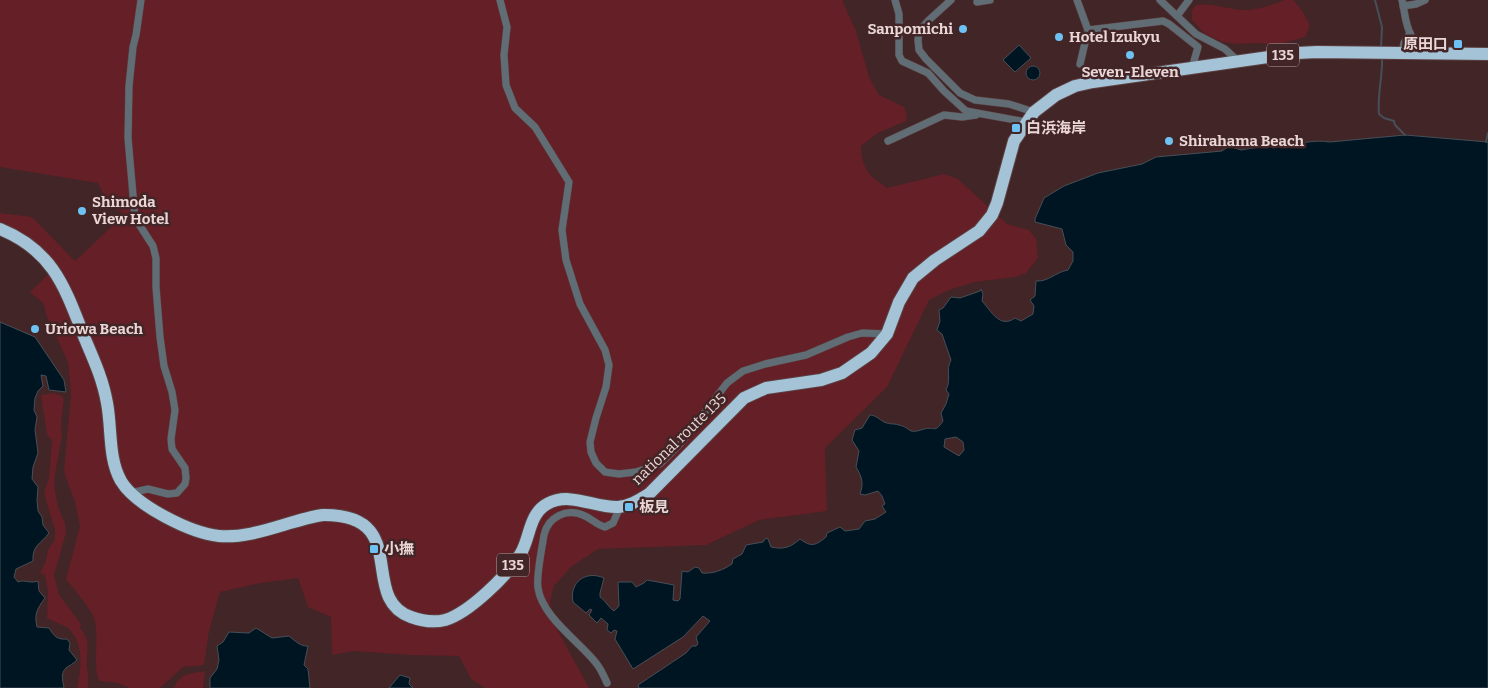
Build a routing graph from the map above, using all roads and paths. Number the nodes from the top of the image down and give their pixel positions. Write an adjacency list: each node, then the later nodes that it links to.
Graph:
1 (141, 0): 26 (street)
2 (500, 0): 25 (street)
3 (896, 0): 21 (street)
4 (952, 0): 22 (street)
5 (990, 0): 10 (street)
6 (1077, 0): 13 (street)
7 (1160, 0): 12 (street)
8 (1189, 0): 12 (street)
9 (1424, 0): 11 (street)
10 (977, 2)
11 (1403, 3): 14 (street)
12 (1177, 16): 18 (street)
13 (1088, 30): 19 (street); 20 (street)
14 (1410, 33): 15 (street); 16 (street)
15 (1402, 53): 16 (highway, 135); 18 (highway, national route 135 / 135)
16 (1425, 53): 17 (highway, 135)
17 (1488, 54)
18 (1238, 61): 20 (highway, national route 135 / 135)
19 (1080, 64)
20 (1194, 67): 22 (highway, national route 135 / 135)
21 (980, 114): 22 (street); 23 (street)
22 (1030, 117): 25 (highway, national route 135 / 135)
23 (888, 142)
24 (0, 229): 26 (highway, national route 135 / 135)
25 (887, 334): 27 (highway, national route 135 / 135)
26 (130, 493): 27 (highway, national route 135 / 135)
27 (620, 507): 28 (street)
28 (607, 683)

